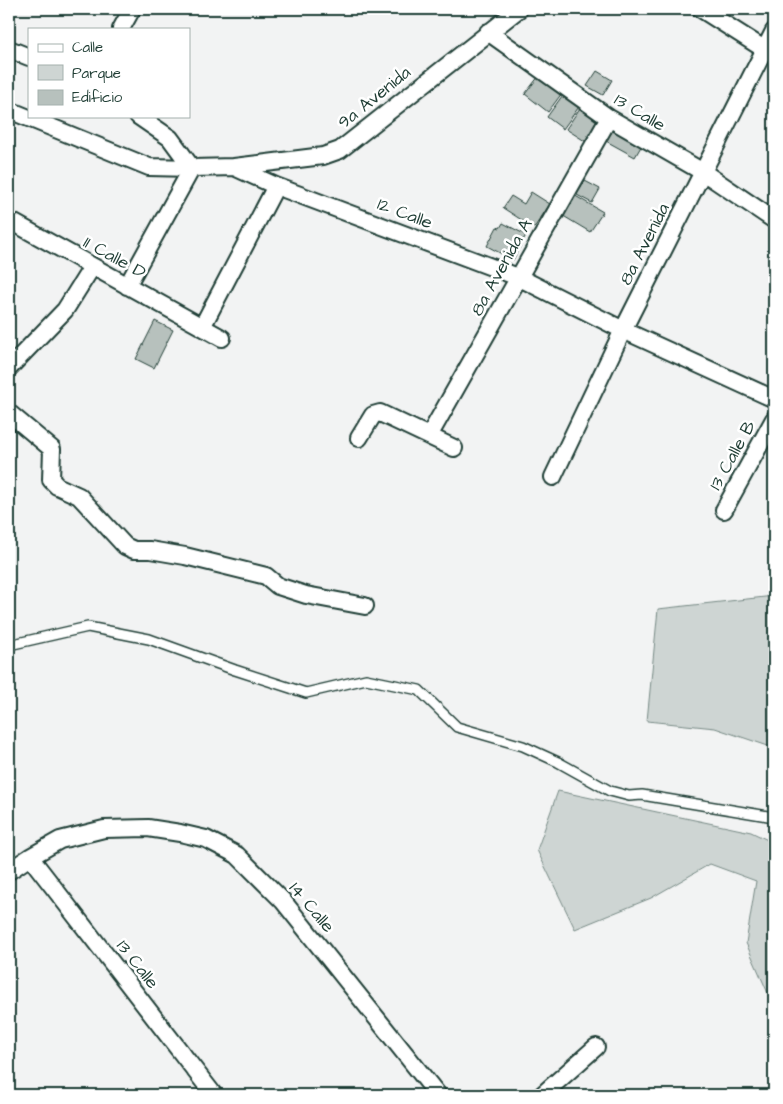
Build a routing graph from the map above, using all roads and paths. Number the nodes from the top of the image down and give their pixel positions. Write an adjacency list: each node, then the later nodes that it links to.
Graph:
1 (132, 9): 4 (street)
2 (518, 9): 5 (street, 9a Avenida)
3 (701, 9): 8 (street)
4 (122, 28)
5 (488, 32): 14 (street, 13 Calle); 15 (street, 9a Avenida)
6 (774, 32): 8 (street, 8a Avenida)
7 (9, 48): 9 (street)
8 (764, 50): 17 (street, 8a Avenida)
9 (28, 57)
10 (9, 110): 11 (street, 12 Calle)
11 (28, 118)
12 (29, 118): 16 (street, 12 Calle)
13 (141, 118): 16 (street)
14 (609, 118): 17 (street, 13 Calle); 22 (street, 8a Avenida A)
15 (234, 167): 16 (street, 12 Calle); 18 (street, 12 Calle)
16 (192, 168): 23 (street)
17 (704, 172): 20 (street, 13 Calle); 25 (street, 8a Avenida)
18 (276, 186): 22 (street, 12 Calle); 24 (street)
19 (9, 220): 21 (street, 11 Calle D)
20 (774, 220)
21 (92, 267): 23 (street, 11 Calle D); 27 (street)
22 (518, 278): 25 (street, 12 Calle); 31 (street, 8a Avenida A)
23 (127, 286): 24 (street, 11 Calle D)
24 (202, 327): 26 (street, 11 Calle D)
25 (623, 330): 28 (street, 12 Calle); 34 (street, 8a Avenida)
26 (222, 338)
27 (9, 368)
28 (774, 399)
29 (9, 413): 36 (street)
30 (774, 419): 35 (street, 13 Calle B)
31 (429, 436): 32 (street); 33 (street)
32 (359, 438)
33 (454, 448)
34 (553, 477)
35 (724, 510)
36 (365, 606)
37 (9, 645): 38 (lane)
38 (774, 817)
39 (30, 857): 40 (street, 14 Calle); 42 (street, 13 Calle); 43 (street, 14 Calle)
40 (9, 871)
41 (596, 1047): 44 (street)
42 (214, 1095)
43 (438, 1095)
44 (542, 1095)

